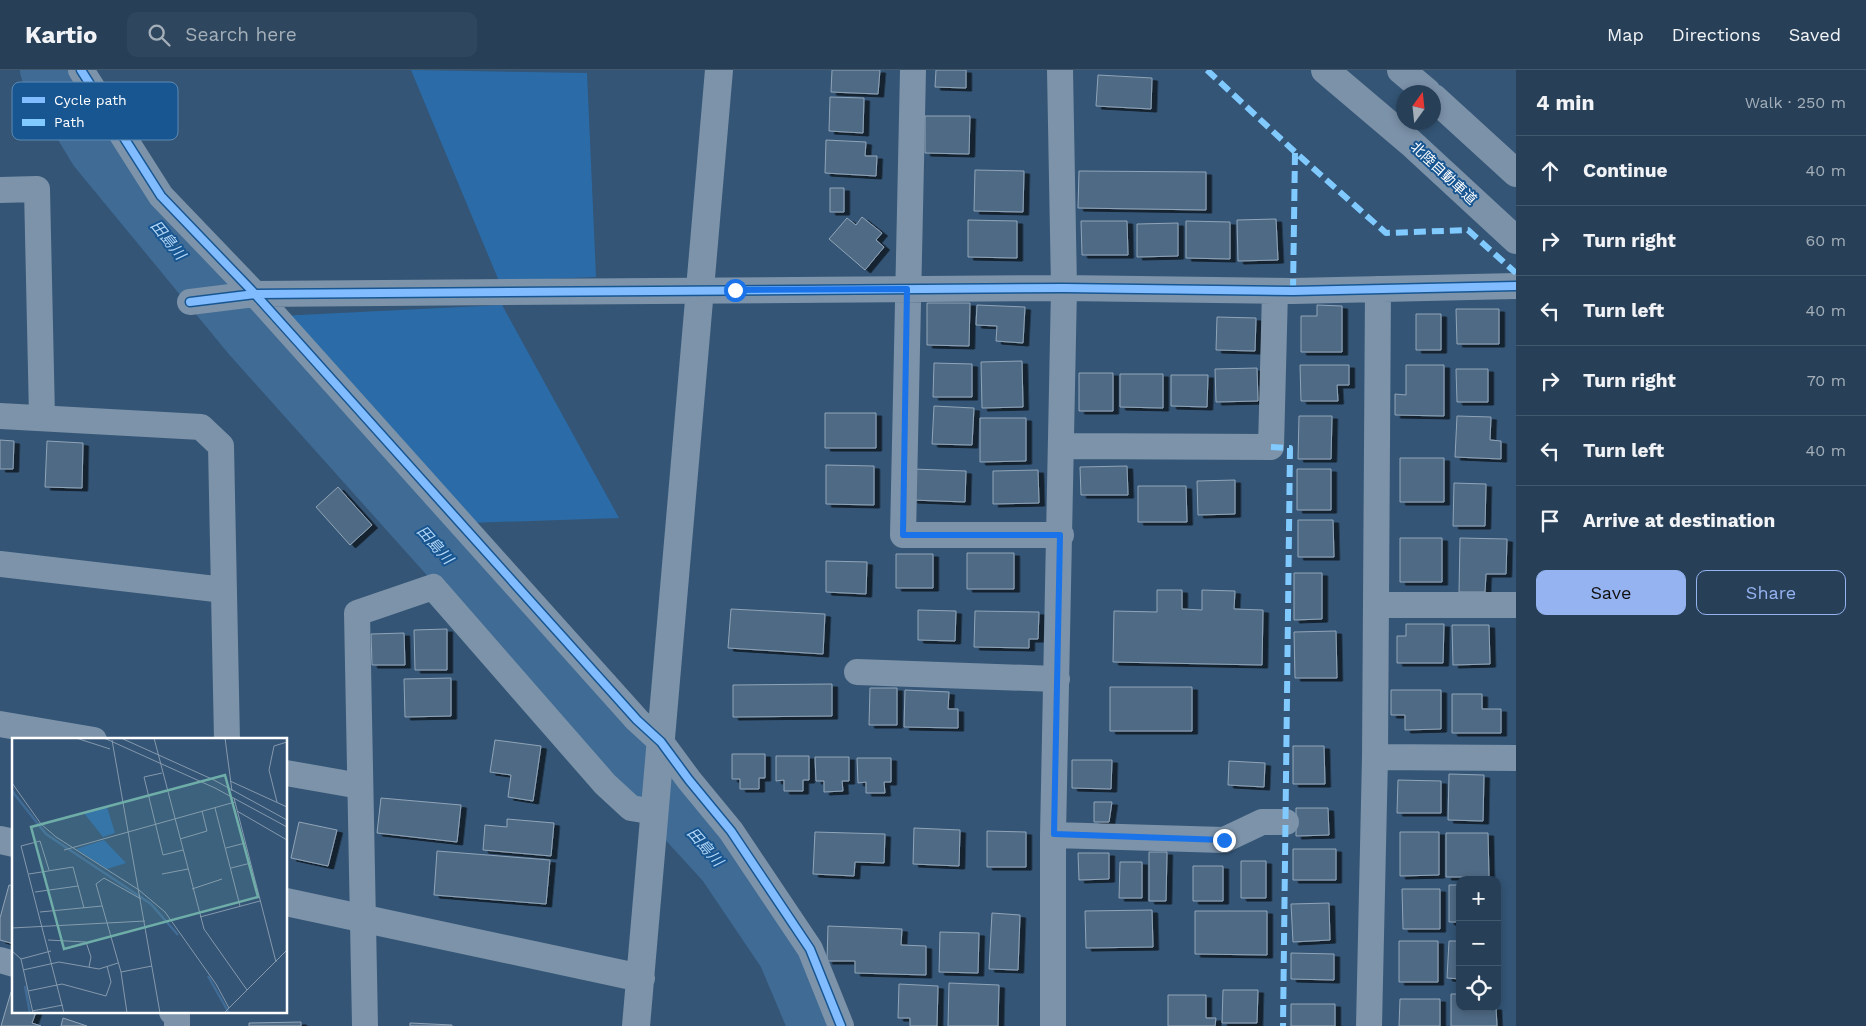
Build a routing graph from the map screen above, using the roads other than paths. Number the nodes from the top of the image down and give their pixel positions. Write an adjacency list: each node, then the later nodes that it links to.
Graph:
1 (81, 70): 6 (street)
2 (719, 70): 16 (street)
3 (913, 70): 14 (street)
4 (1060, 70): 13 (street)
5 (1325, 70): 11 (highway, 北陸自動車道)
6 (89, 82)
7 (1441, 105): 9 (highway)
8 (125, 140): 18 (street)
9 (1516, 173)
10 (0, 190): 21 (street)
11 (1516, 240)
12 (1516, 286): 15 (street)
13 (1064, 288): 14 (street); 17 (street); 22 (street)
14 (907, 289): 16 (street); 23 (street)
15 (1378, 289): 17 (street); 26 (street)
16 (700, 291): 18 (street); 33 (street)
17 (1275, 291): 22 (street)
18 (255, 294): 19 (street); 33 (street)
19 (190, 302)
20 (0, 416): 21 (street)
21 (42, 417): 25 (street)
22 (1062, 446): 23 (street)
23 (1060, 535): 29 (street)
24 (0, 564): 25 (street)
25 (224, 590): 32 (street)
26 (1376, 605): 27 (street); 34 (street)
27 (1516, 605)
28 (858, 672): 29 (street)
29 (1058, 679): 40 (street)
30 (0, 724): 31 (street)
31 (82, 738)
32 (227, 738)
33 (661, 742): 38 (street); 46 (street)
34 (1375, 757): 35 (street); 48 (street)
35 (1516, 758)
36 (288, 773): 37 (street)
37 (360, 786): 38 (street); 42 (street)
38 (655, 812): 43 (street)
39 (1286, 822): 40 (street)
40 (1054, 834): 47 (street)
41 (288, 902): 42 (street)
42 (363, 918): 43 (street); 44 (street)
43 (641, 978): 45 (street)
44 (365, 1026)
45 (636, 1026)
46 (841, 1026)
47 (1053, 1026)
48 (1370, 1026)

